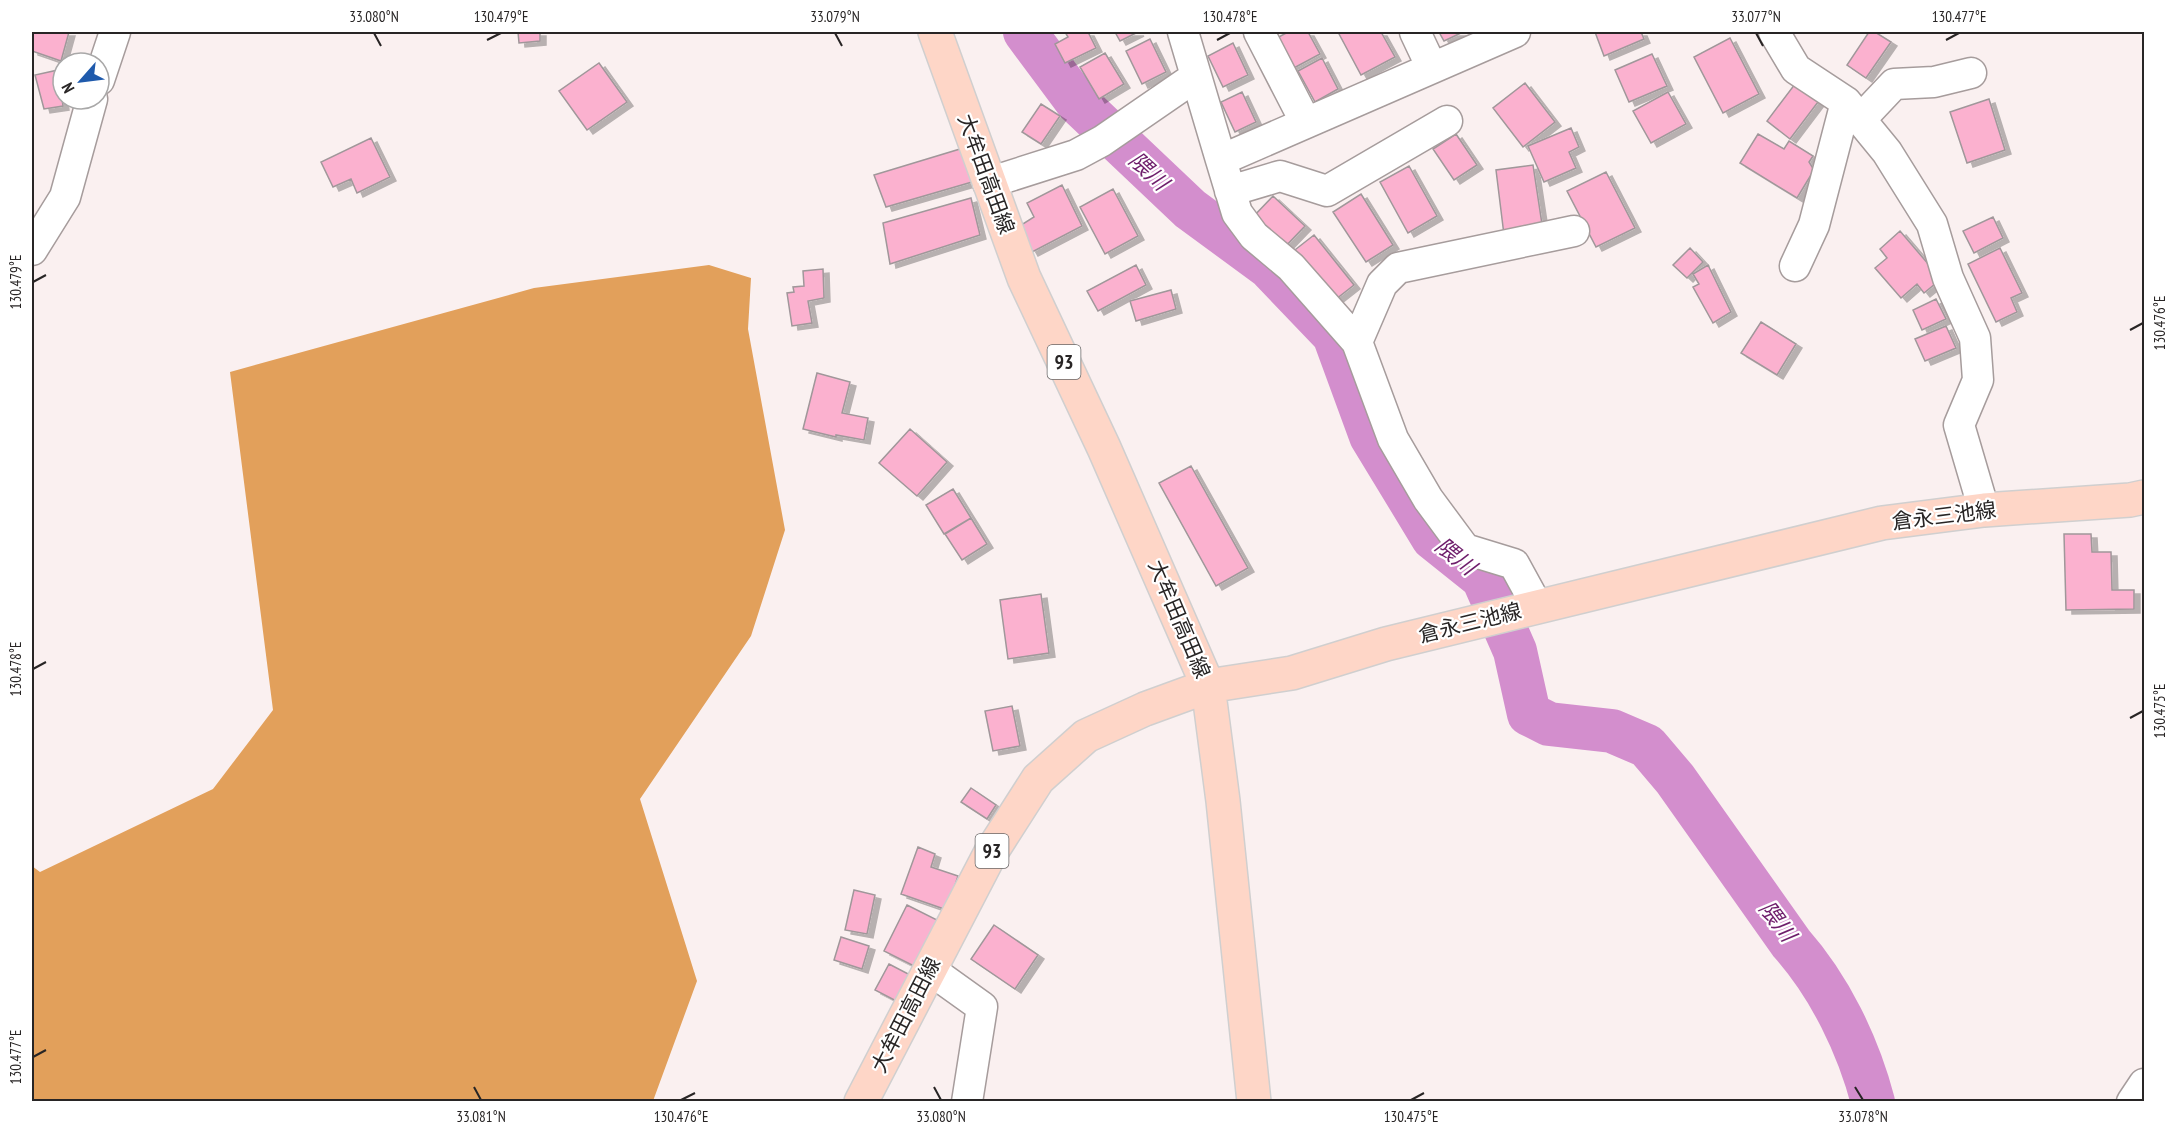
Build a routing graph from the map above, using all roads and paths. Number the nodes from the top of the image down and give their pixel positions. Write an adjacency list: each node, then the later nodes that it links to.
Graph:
1 (115, 32): 8 (street)
2 (934, 32): 17 (main road, 大牟田高田線 / 93)
3 (1183, 32): 11 (street)
4 (1259, 32): 15 (street)
5 (1415, 32): 9 (street)
6 (1515, 32): 9 (street)
7 (1774, 32): 13 (street)
8 (109, 51)
9 (1431, 68): 15 (street)
10 (1971, 73): 13 (street)
11 (1195, 77): 16 (street); 17 (street)
12 (90, 111): 20 (street)
13 (1853, 111): 21 (street); 24 (street)
14 (1447, 121): 18 (street)
15 (1306, 123): 16 (street)
16 (1221, 160): 18 (street)
17 (988, 183): 26 (main road, 大牟田高田線 / 93)
18 (1230, 191): 22 (street)
19 (1574, 231): 22 (street)
20 (32, 250)
21 (1795, 266)
22 (1357, 342): 25 (street)
23 (2145, 497): 24 (main road, 倉永三池線)
24 (1984, 510): 25 (main road, 倉永三池線)
25 (1537, 606): 26 (main road, 倉永三池線)
26 (1208, 686): 27 (main road, 大牟田高田線 / 93); 31 (main road)
27 (929, 969): 29 (main road, 大牟田高田線 / 93); 30 (street)
28 (2145, 1084): 32 (street)
29 (861, 1101)
30 (968, 1101)
31 (1254, 1101)
32 (2132, 1101)

